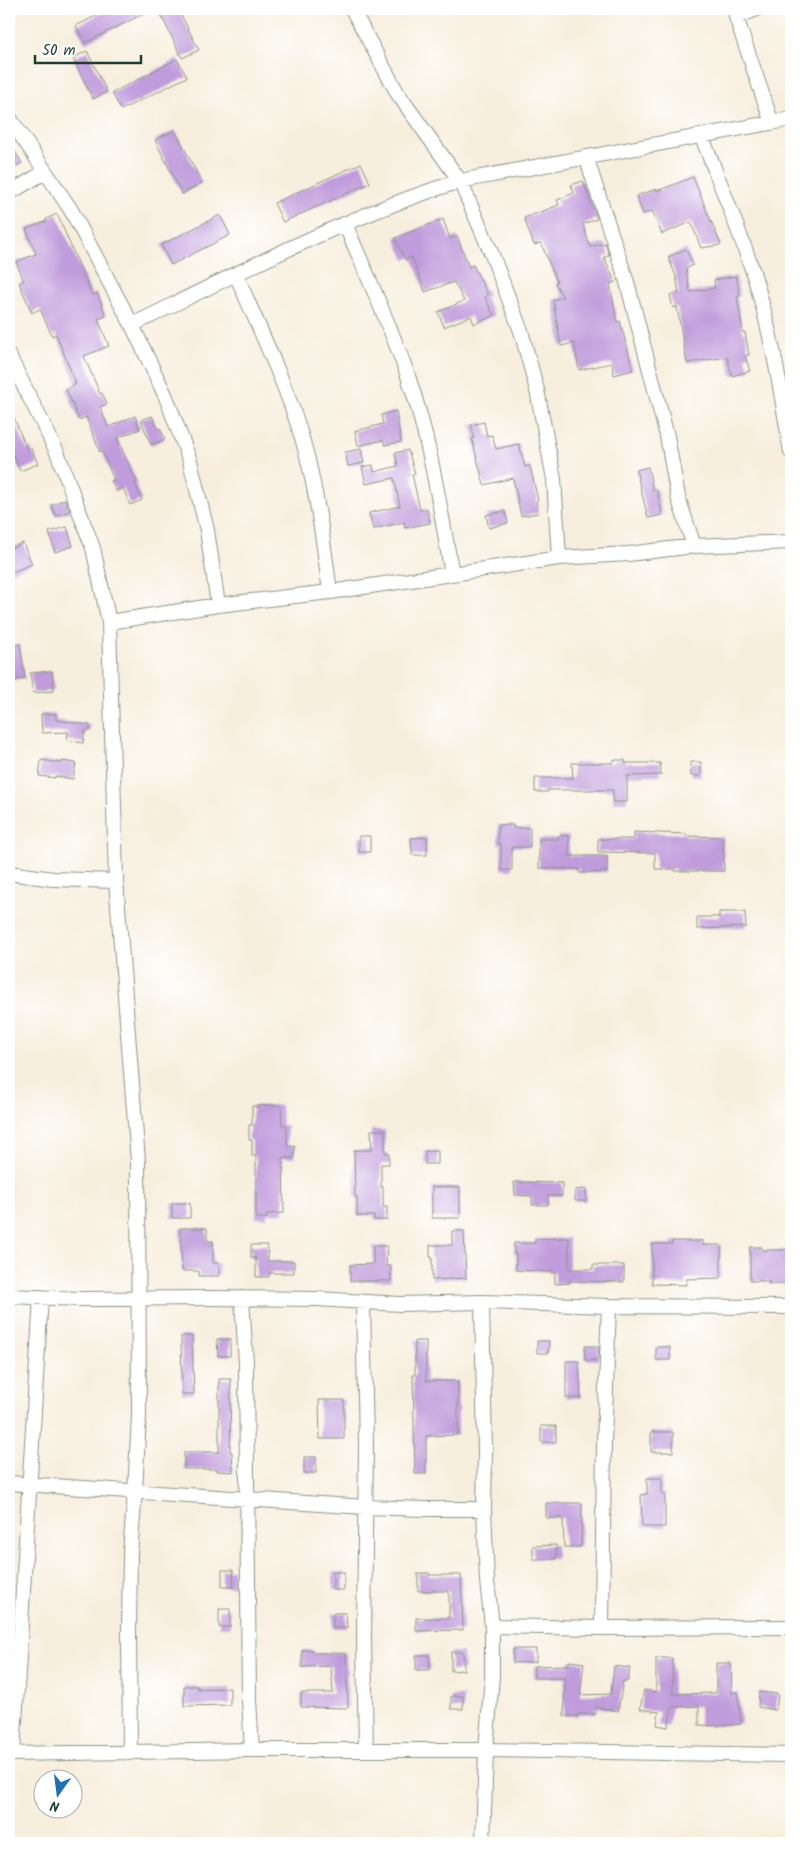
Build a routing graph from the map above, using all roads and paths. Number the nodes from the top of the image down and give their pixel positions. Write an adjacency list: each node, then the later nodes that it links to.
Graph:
1 (352, 9): 10 (street)
2 (757, 9): 3 (street)
3 (734, 13): 6 (street)
4 (9, 117): 9 (street)
5 (791, 119): 6 (street)
6 (772, 123): 7 (street)
7 (702, 137): 8 (street); 16 (street)
8 (586, 158): 10 (street); 18 (street)
9 (45, 172): 11 (street); 14 (street)
10 (460, 181): 12 (street); 19 (street)
11 (9, 193)
12 (345, 224): 13 (street); 20 (street)
13 (236, 274): 14 (street); 21 (street)
14 (132, 325): 22 (street)
15 (9, 356): 23 (street)
16 (791, 452)
17 (791, 542): 18 (street)
18 (694, 546): 19 (street)
19 (559, 558): 20 (street)
20 (452, 574): 21 (street)
21 (330, 592): 22 (street)
22 (218, 605): 23 (street)
23 (109, 622): 25 (street)
24 (9, 873): 25 (street)
25 (116, 881): 29 (street)
26 (9, 1296): 27 (street)
27 (41, 1297): 29 (street); 35 (street)
28 (242, 1298): 29 (street); 31 (street); 37 (street)
29 (139, 1300): 36 (street)
30 (482, 1302): 31 (street); 32 (street); 39 (street)
31 (363, 1303): 38 (street)
32 (608, 1306): 33 (street); 41 (street)
33 (791, 1307)
34 (9, 1483): 35 (street)
35 (30, 1485): 36 (street); 47 (street)
36 (136, 1492): 37 (street); 46 (street)
37 (248, 1499): 38 (street); 43 (street)
38 (365, 1507): 39 (street); 44 (street)
39 (484, 1509): 40 (street)
40 (492, 1626): 41 (street); 45 (street)
41 (602, 1628): 42 (street)
42 (791, 1628)
43 (252, 1750): 44 (street); 46 (street)
44 (366, 1750): 45 (street)
45 (486, 1750): 48 (street); 49 (street)
46 (130, 1753): 47 (street)
47 (11, 1754)
48 (791, 1755)
49 (483, 1843)

